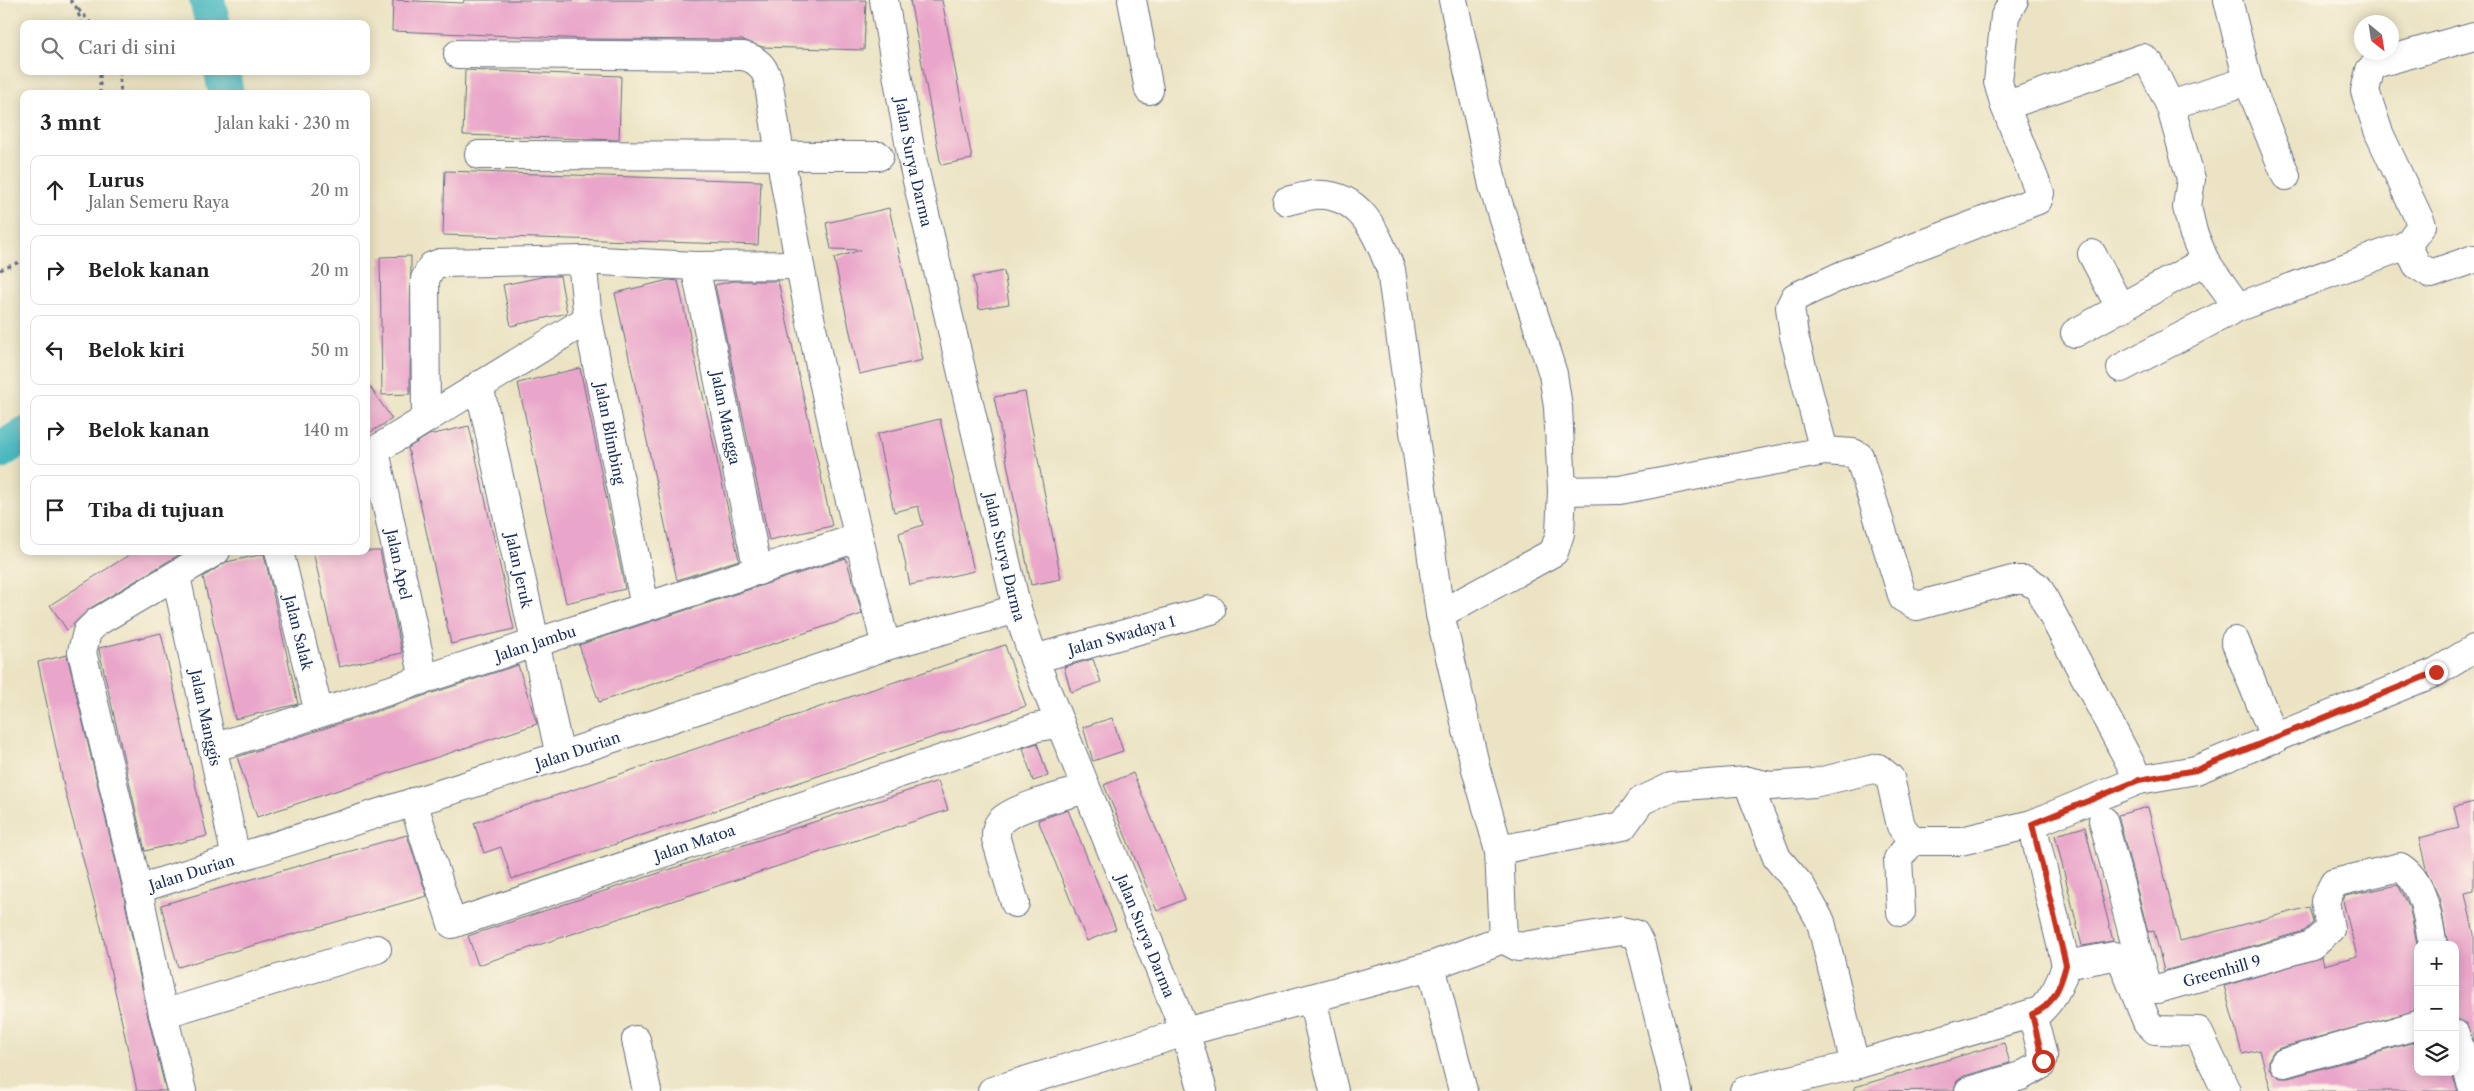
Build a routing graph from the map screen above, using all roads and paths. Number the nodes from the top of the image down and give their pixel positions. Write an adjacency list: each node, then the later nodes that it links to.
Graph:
1 (70, 0): 7 (path)
2 (884, 0): 50 (street, Jalan Surya Darma)
3 (1132, 0): 17 (street)
4 (1453, 0): 43 (street)
5 (2014, 0): 19 (street)
6 (2228, 0): 14 (street)
7 (76, 7): 8 (path); 9 (path)
8 (81, 20)
9 (88, 20)
10 (2474, 36): 25 (street)
11 (458, 54): 20 (street)
12 (100, 75): 15 (path)
13 (119, 75): 16 (path)
14 (2248, 81): 18 (street); 23 (street)
15 (100, 90)
16 (121, 90)
17 (1149, 90)
18 (2170, 105): 19 (street); 29 (street)
19 (2004, 106): 41 (street)
20 (780, 154): 21 (street); 22 (street); 31 (street)
21 (479, 156)
22 (879, 156)
23 (2286, 176)
24 (1287, 201): 52 (street)
25 (2406, 246): 27 (street); 34 (street)
26 (2092, 254): 35 (street)
27 (2474, 259)
28 (582, 260): 32 (street); 36 (street, Jalan Blimbing); 40 (street)
29 (2205, 261): 34 (street); 35 (street)
30 (20, 262): 33 (path)
31 (798, 265): 32 (street); 44 (street)
32 (695, 266): 47 (street, Jalan Mangga)
33 (0, 270)
34 (2238, 307): 38 (street)
35 (2121, 309): 37 (street)
36 (588, 319): 39 (street); 49 (street, Jalan Blimbing)
37 (2075, 333)
38 (2121, 368)
39 (479, 386): 40 (street); 54 (street, Jalan Jeruk)
40 (426, 419): 42 (street)
41 (1824, 451): 43 (street); 64 (street)
42 (371, 453): 58 (street, Jalan Apel)
43 (1562, 491): 52 (street)
44 (857, 538): 47 (street, Jalan Jambu); 55 (street)
45 (210, 555): 48 (street)
46 (280, 555): 59 (street, Jalan Salak)
47 (758, 571): 49 (street, Jalan Jambu)
48 (176, 576): 62 (street, Jalan Manggis); 73 (street)
49 (645, 607): 54 (street, Jalan Jambu)
50 (1017, 609): 55 (street, Jalan Durian); 57 (street, Jalan Surya Darma)
51 (1211, 610): 57 (street, Jalan Swadaya 1)
52 (1440, 614): 71 (street)
53 (2235, 641): 61 (street)
54 (535, 643): 58 (street, Jalan Jambu); 63 (street, Jalan Jeruk)
55 (886, 646): 63 (street, Jalan Durian)
56 (2474, 649): 61 (street)
57 (1034, 659): 60 (street, Jalan Surya Darma)
58 (424, 679): 59 (street, Jalan Jambu)
59 (319, 713): 62 (street, Jalan Jambu)
60 (1060, 723): 66 (street, Jalan Surya Darma); 67 (street, Jalan Matoa)
61 (2275, 739): 64 (street)
62 (212, 748): 72 (street, Jalan Manggis)
63 (560, 756): 67 (street, Jalan Durian)
64 (2139, 780): 69 (street)
65 (1748, 781): 70 (street); 71 (street); 89 (street)
66 (1086, 789): 74 (street); 85 (street, Jalan Surya Darma)
67 (413, 802): 72 (street, Jalan Durian)
68 (2102, 820): 77 (street, Greenhill 9)
69 (2032, 824): 70 (street); 79 (street)
70 (1912, 841): 75 (street)
71 (1499, 850): 76 (street)
72 (236, 858): 73 (street, Jalan Durian)
73 (138, 889): 82 (street)
74 (1014, 903)
75 (1902, 912)
76 (1503, 939): 80 (street); 97 (street)
77 (2432, 941)
78 (377, 949): 82 (street)
79 (2066, 965): 83 (street); 100 (street)
80 (1431, 966): 81 (street); 96 (street)
81 (1312, 999): 85 (street); 95 (street)
82 (163, 1014): 91 (street)
83 (2032, 1014): 89 (street); 90 (street)
84 (2414, 1026): 88 (street)
85 (1185, 1032): 93 (street); 94 (street, Jalan Surya Darma)
86 (636, 1040): 92 (street)
87 (2459, 1046): 101 (street)
88 (2284, 1062)
89 (1855, 1065): 98 (street)
90 (2023, 1084): 99 (street)
91 (182, 1091)
92 (647, 1091)
93 (992, 1091)
94 (1204, 1091)
95 (1334, 1091)
96 (1463, 1091)
97 (1676, 1091)
98 (1744, 1091)
99 (1969, 1091)
100 (2226, 1091)
101 (2474, 1091)

